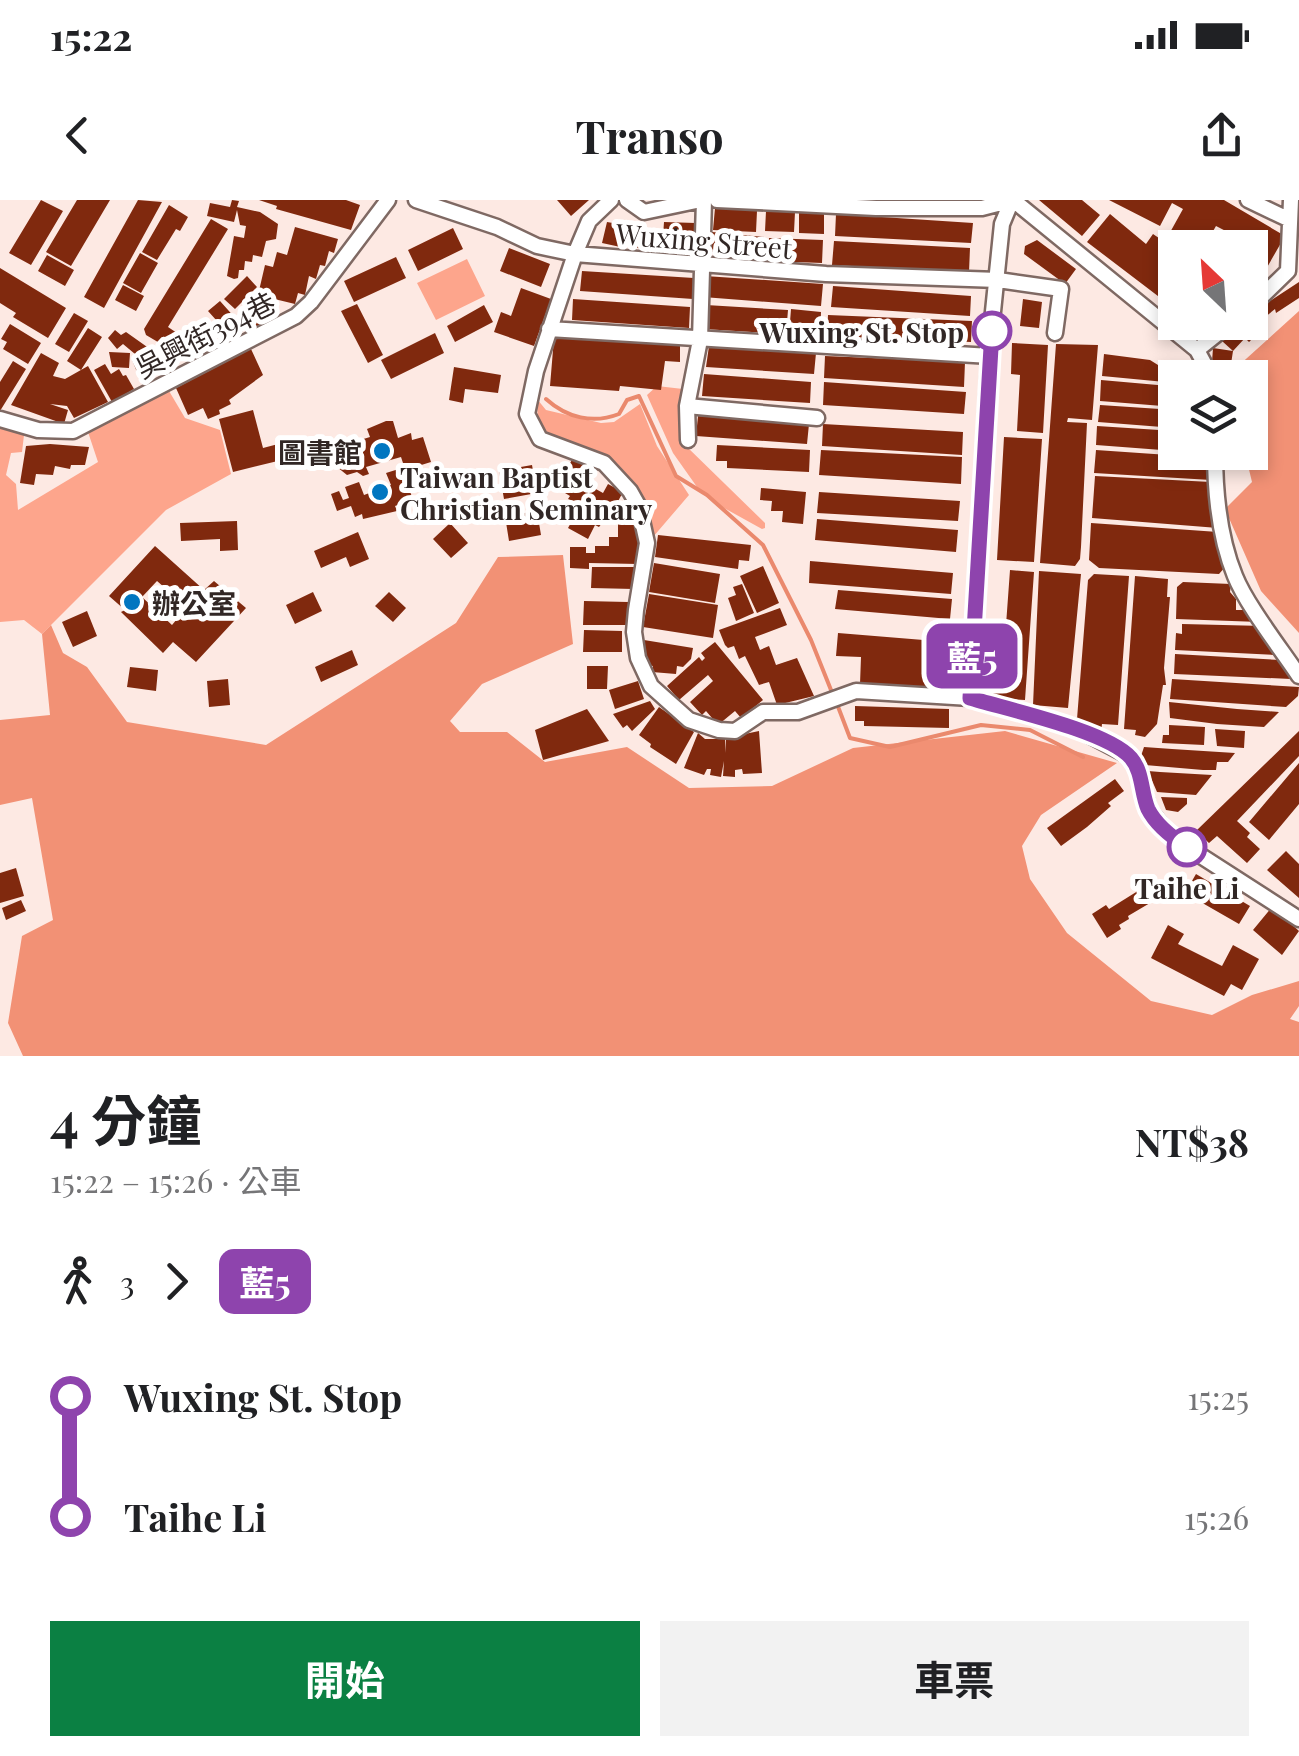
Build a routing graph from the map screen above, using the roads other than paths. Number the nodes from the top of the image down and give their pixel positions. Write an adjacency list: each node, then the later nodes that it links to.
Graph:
1 (388, 200): 26 (street, 吳興街394巷)
2 (416, 200): 13 (street, Wuxing Street)
3 (611, 200): 13 (street)
4 (627, 200): 5 (street)
5 (703, 200): 14 (street)
6 (717, 200): 10 (street)
7 (1012, 200): 10 (street); 15 (street); 21 (street)
8 (1248, 200): 12 (street)
9 (1290, 200): 11 (street); 12 (street)
10 (810, 202)
11 (1299, 204)
12 (1290, 220): 16 (street)
13 (574, 254): 14 (street, Wuxing Street); 17 (street)
14 (703, 266): 15 (street, Wuxing Street); 19 (street)
15 (998, 280): 18 (street, Wuxing Street); 22 (street)
16 (1268, 290)
17 (549, 329): 19 (street); 30 (street)
18 (1055, 334)
19 (700, 340): 22 (street); 24 (street)
20 (1210, 340): 21 (street)
21 (1197, 350): 23 (street)
22 (990, 356): 30 (street)
23 (1202, 360)
24 (687, 406): 25 (street); 27 (street)
25 (817, 418)
26 (0, 419)
27 (688, 440)
28 (1215, 470): 29 (street)
29 (1299, 676)
30 (970, 698): 31 (street)
31 (1299, 919)

